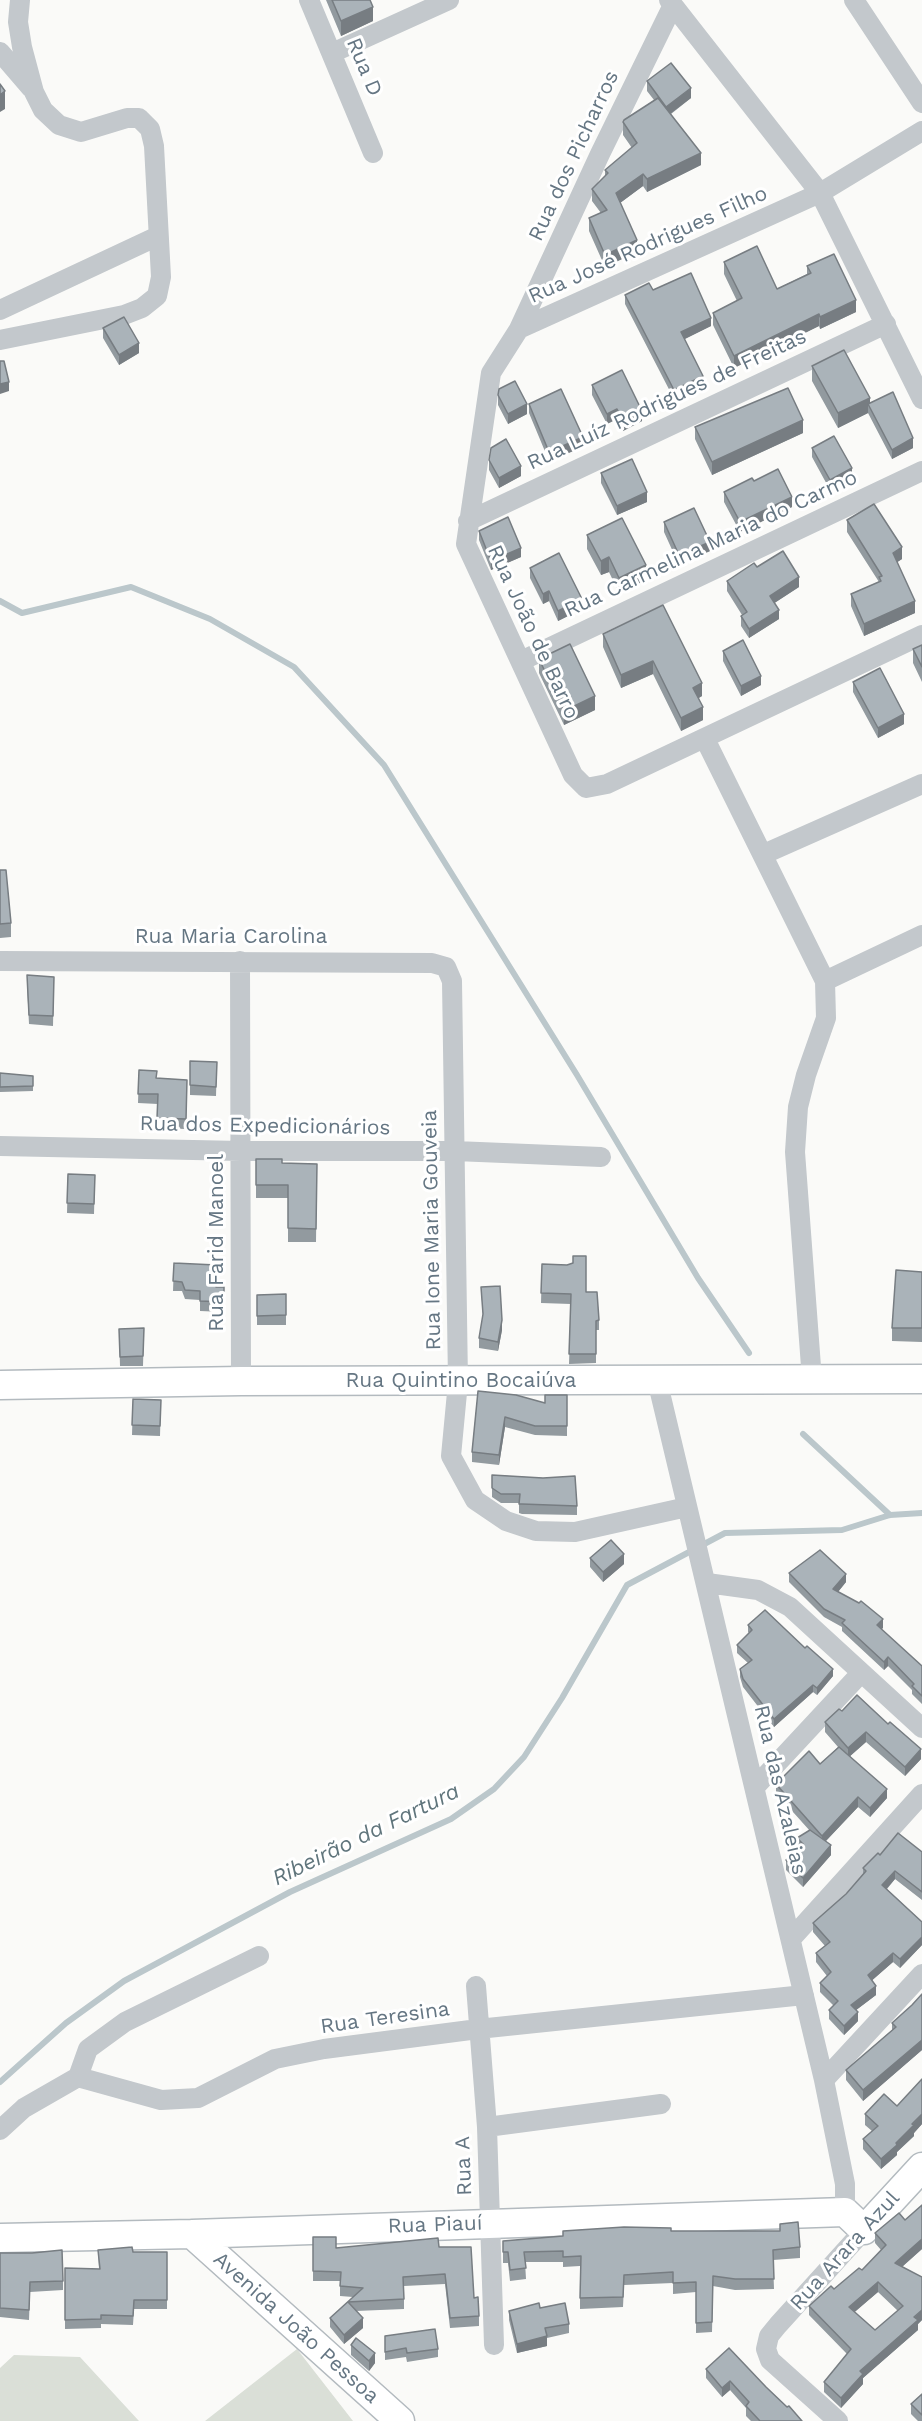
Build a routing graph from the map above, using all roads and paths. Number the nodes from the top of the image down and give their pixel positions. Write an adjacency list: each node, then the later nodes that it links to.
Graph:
1 (309, 0): 7 (street, Rua D)
2 (449, 0): 7 (street)
3 (854, 0): 9 (street)
4 (671, 2): 12 (street); 16 (street, Rua dos Picharros)
5 (13, 9): 8 (street)
6 (0, 52): 8 (street)
7 (332, 53): 11 (street, Rua D)
8 (34, 92): 13 (street)
9 (922, 103)
10 (922, 131): 12 (street, Rua José Rodrigues Filho)
11 (373, 153)
12 (820, 193): 15 (street); 16 (street, Rua José Rodrigues Filho)
13 (158, 236): 14 (street); 17 (street)
14 (0, 310)
15 (886, 324): 19 (street); 21 (street, Rua Luíz Rodrigues de Freitas)
16 (519, 329): 18 (street, Rua José Rodrigues Filho)
17 (0, 340)
18 (505, 350): 21 (street, Rua João de Barro)
19 (922, 399)
20 (922, 471): 23 (street, Rua Carmelina Maria do Carmo)
21 (468, 521): 23 (street, Rua João de Barro)
22 (922, 635): 24 (street)
23 (521, 661): 24 (street, Rua João de Barro)
24 (705, 739): 26 (street)
25 (922, 784): 26 (street)
26 (764, 854): 31 (street)
27 (922, 935): 31 (street)
28 (0, 960): 29 (street, Rua Maria Carolina)
29 (240, 961): 30 (street, Rua Maria Carolina); 33 (street, Rua Farid Manoel)
30 (452, 981): 34 (street, Rua Ione Maria Gouveia)
31 (825, 981): 38 (street)
32 (0, 1146): 33 (street, Rua dos Expedicionários)
33 (241, 1151): 34 (street, Rua dos Expedicionários); 39 (street, Rua Farid Manoel)
34 (455, 1151): 35 (street, Rua dos Expedicionários); 40 (street, Rua Ione Maria Gouveia)
35 (601, 1157)
36 (922, 1379): 38 (street, Rua Quintino Bocaiúva)
37 (657, 1380): 38 (street, Rua Quintino Bocaiúva); 40 (street, Rua Quintino Bocaiúva); 42 (street, Rua das Azaleias)
38 (812, 1380)
39 (241, 1381): 40 (street, Rua Quintino Bocaiúva); 41 (street, Rua Quintino Bocaiúva)
40 (458, 1382): 42 (street, Rua Ione Maria Gouveia)
41 (0, 1385)
42 (687, 1507): 43 (street, Rua das Azaleias)
43 (705, 1575): 44 (street); 46 (street, Rua das Azaleias)
44 (861, 1673): 45 (street); 46 (street)
45 (922, 1728)
46 (755, 1787): 48 (street, Rua das Azaleias)
47 (922, 1794): 48 (street)
48 (791, 1939): 52 (street, Rua das Azaleias)
49 (259, 1956): 54 (street)
50 (922, 1974): 55 (street)
51 (476, 1986): 53 (street, Rua A)
52 (804, 1995): 53 (street, Rua Teresina); 55 (street, Rua das Azaleias)
53 (478, 2029): 54 (street, Rua Teresina); 57 (street, Rua A)
54 (78, 2077): 58 (street)
55 (824, 2080): 60 (street, Rua das Azaleias)
56 (661, 2104): 57 (street)
57 (487, 2127): 61 (street, Rua A)
58 (0, 2130)
59 (922, 2166): 60 (street, Rua Arara Azul)
60 (854, 2221): 61 (street, Rua Piauí); 66 (street, Rua Arara Azul)
61 (490, 2223): 62 (street, Rua Piauí); 64 (street, Rua A)
62 (192, 2234): 63 (street, Rua Piauí); 65 (street, Avenida João Pessoa)
63 (0, 2238)
64 (494, 2345)
65 (399, 2421)
66 (838, 2421)

